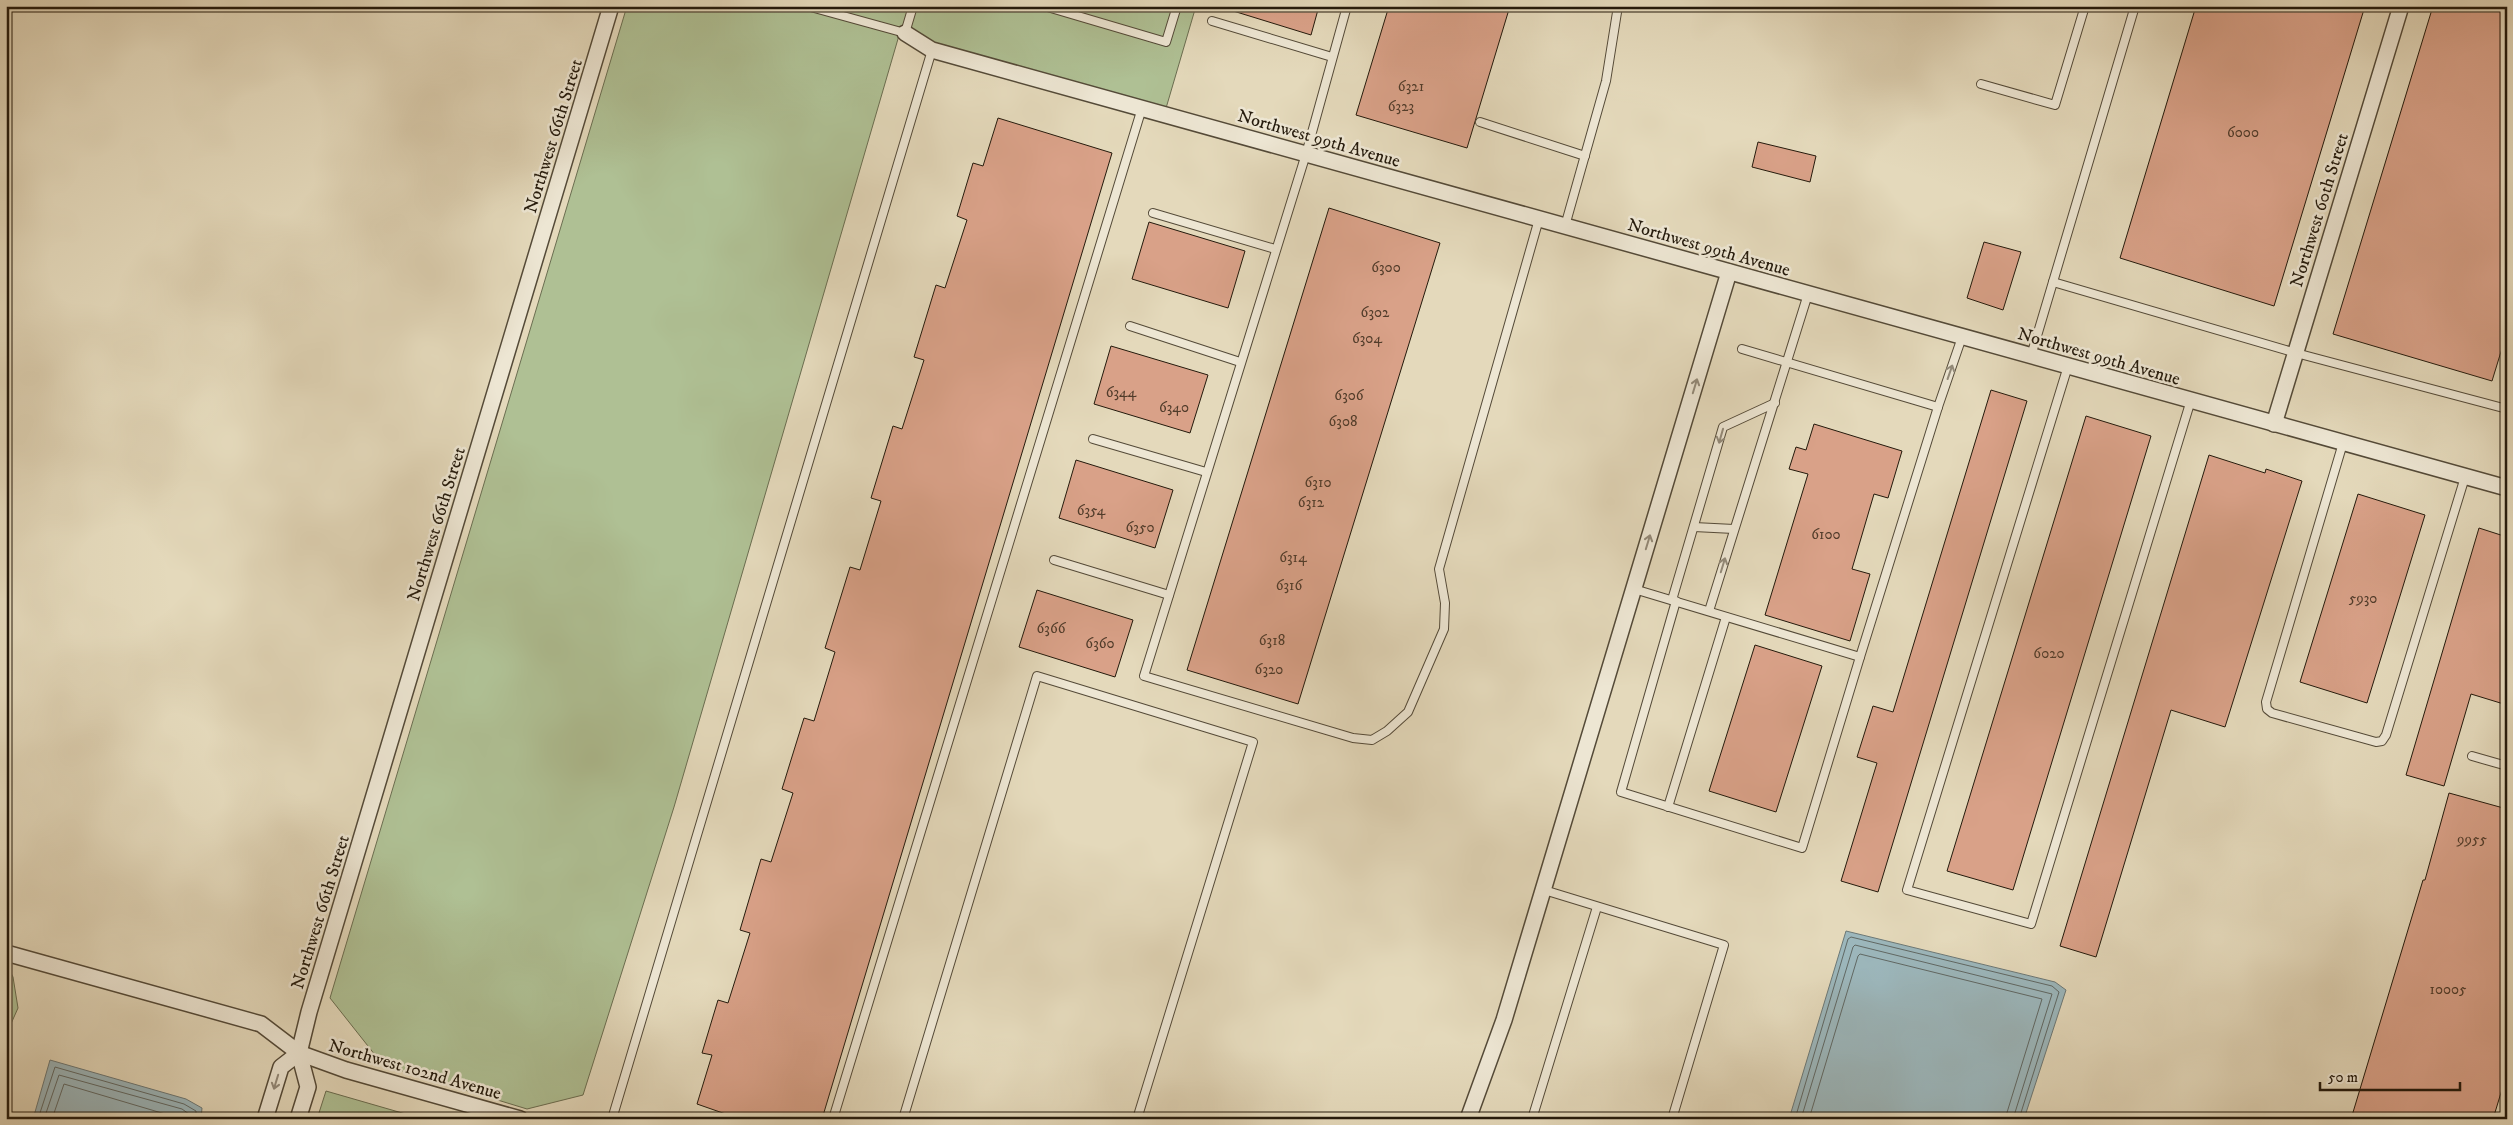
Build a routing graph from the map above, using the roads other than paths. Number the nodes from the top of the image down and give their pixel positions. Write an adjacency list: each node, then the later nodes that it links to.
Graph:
1 (611, 6): 60 (street, Northwest 66th Street)
2 (807, 6): 12 (lane)
3 (913, 6): 12 (lane)
4 (1044, 6): 5 (lane)
5 (1177, 6)
6 (1347, 6): 14 (lane)
7 (1618, 6): 19 (lane)
8 (2085, 6): 15 (lane)
9 (2135, 6): 25 (lane)
10 (2400, 6): 30 (street, Northwest 60th Street)
11 (1212, 20): 14 (lane)
12 (905, 33): 13 (street, Northwest 99th Avenue)
13 (932, 50): 16 (street, Northwest 99th Avenue); 64 (lane)
14 (1332, 57): 18 (lane)
15 (1980, 84)
16 (1142, 108): 18 (street, Northwest 99th Avenue); 65 (lane)
17 (1480, 122): 19 (lane)
18 (1306, 154): 21 (street, Northwest 99th Avenue); 23 (lane)
19 (1585, 156): 22 (lane)
20 (1153, 213): 23 (lane)
21 (1539, 219): 22 (street, Northwest 99th Avenue); 49 (lane)
22 (1565, 226): 24 (street, Northwest 99th Avenue)
23 (1276, 249): 32 (lane)
24 (1729, 272): 26 (street, Northwest 99th Avenue); 48 (street, one-way to 24)
25 (2053, 282): 30 (lane); 31 (lane)
26 (1808, 294): 28 (street, Northwest 99th Avenue); 33 (lane)
27 (1130, 326): 32 (lane)
28 (1962, 337): 31 (street, Northwest 99th Avenue); 37 (lane, one-way to 28)
29 (1742, 349): 33 (lane)
30 (2296, 353): 38 (lane); 39 (street, Northwest 60th Street)
31 (2031, 356): 34 (street, Northwest 99th Avenue)
32 (1240, 362): 42 (lane)
33 (1787, 362): 36 (lane); 37 (lane)
34 (2068, 366): 35 (street, Northwest 99th Avenue); 35 (lane)
35 (2191, 400): 39 (street, Northwest 99th Avenue)
36 (1775, 403): 45 (lane, one-way to 45); 46 (lane)
37 (1938, 407): 53 (lane)
38 (2507, 409)
39 (2274, 424): 41 (street, Northwest 99th Avenue)
40 (1094, 439): 42 (lane)
41 (2343, 443): 43 (street, Northwest 99th Avenue); 43 (lane)
42 (1206, 472): 49 (lane)
43 (2465, 477): 44 (street, Northwest 99th Avenue)
44 (2507, 488)
45 (1694, 527): 46 (lane); 50 (lane)
46 (1734, 529): 51 (lane, one-way to 46)
47 (1054, 560): 49 (lane)
48 (1634, 589): 50 (lane); 57 (street)
49 (1169, 594)
50 (1674, 601): 51 (lane); 56 (lane)
51 (1709, 611): 52 (lane)
52 (1726, 617): 53 (lane); 56 (lane)
53 (1860, 657): 56 (lane)
54 (2472, 756): 55 (lane)
55 (2507, 766)
56 (1668, 807)
57 (1544, 890): 58 (lane); 68 (street)
58 (1597, 907): 69 (lane); 70 (lane)
59 (6, 953): 60 (street, Northwest 102nd Avenue)
60 (299, 1053): 61 (street, one-way to 61); 62 (street, Northwest 66th Street); 63 (street, Northwest 102nd Avenue)
61 (265, 1119)
62 (298, 1119)
63 (520, 1119)
64 (612, 1119)
65 (833, 1119)
66 (903, 1119): 67 (lane)
67 (1136, 1119)
68 (1468, 1119)
69 (1532, 1119)
70 (1672, 1119)

